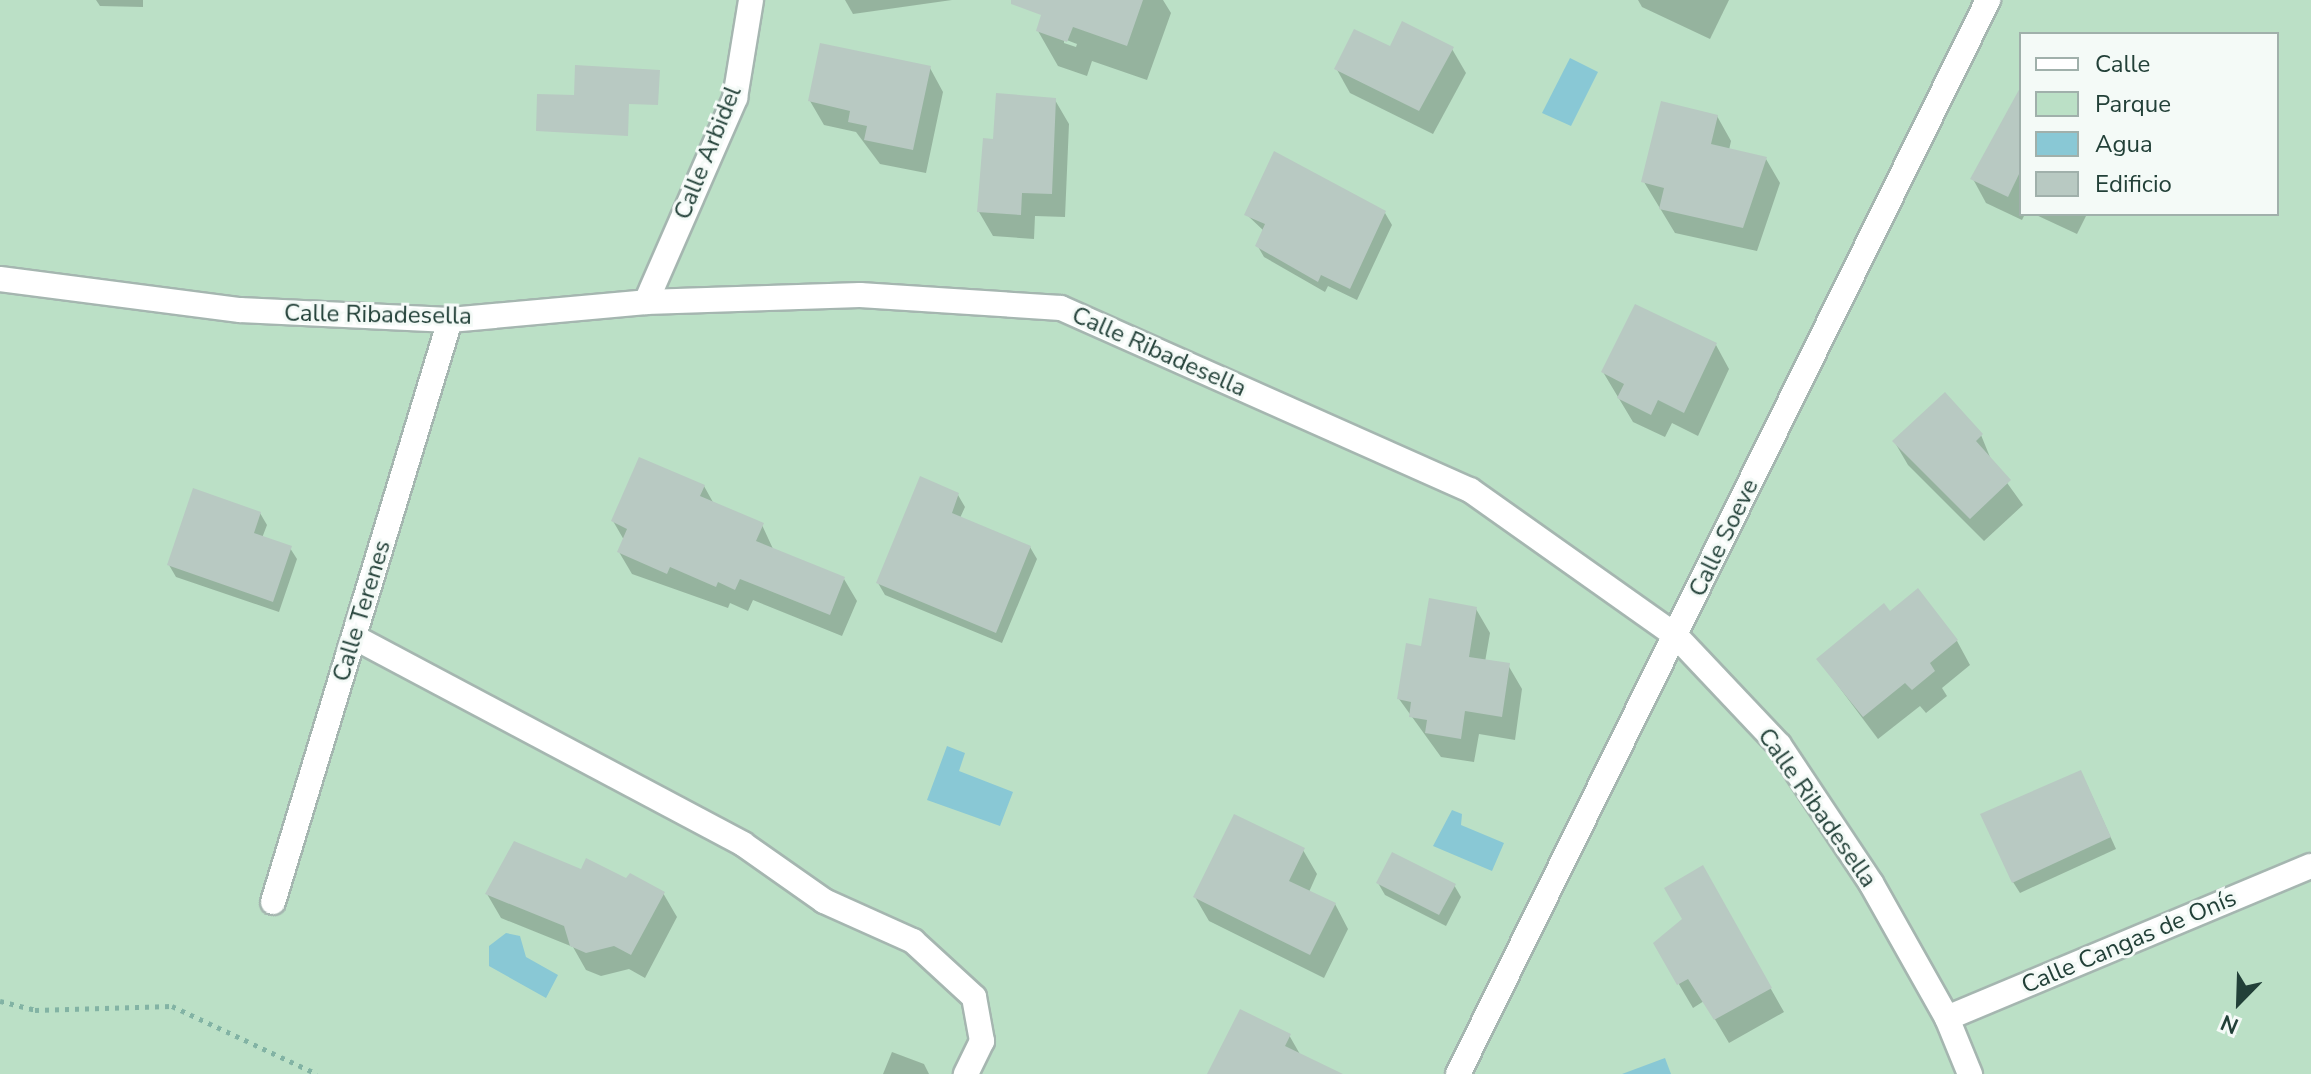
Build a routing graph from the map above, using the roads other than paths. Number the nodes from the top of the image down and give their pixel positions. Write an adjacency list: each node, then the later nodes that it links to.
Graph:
1 (751, 0): 4 (street, Calle Arbidel)
2 (1988, 0): 6 (street, Calle Soeve)
3 (0, 279): 5 (street, Calle Ribadesella)
4 (646, 302): 5 (street, Calle Ribadesella); 6 (street, Calle Ribadesella)
5 (450, 320): 7 (street, Calle Terenes)
6 (1676, 636): 10 (street, Calle Ribadesella); 12 (street, Calle Soeve)
7 (354, 637): 9 (street, Calle Terenes); 11 (street)
8 (2311, 866): 10 (street, Calle Cangas de Onís)
9 (273, 902)
10 (1947, 1018): 13 (street, Calle Ribadesella)
11 (966, 1074)
12 (1458, 1074)
13 (1970, 1074)

